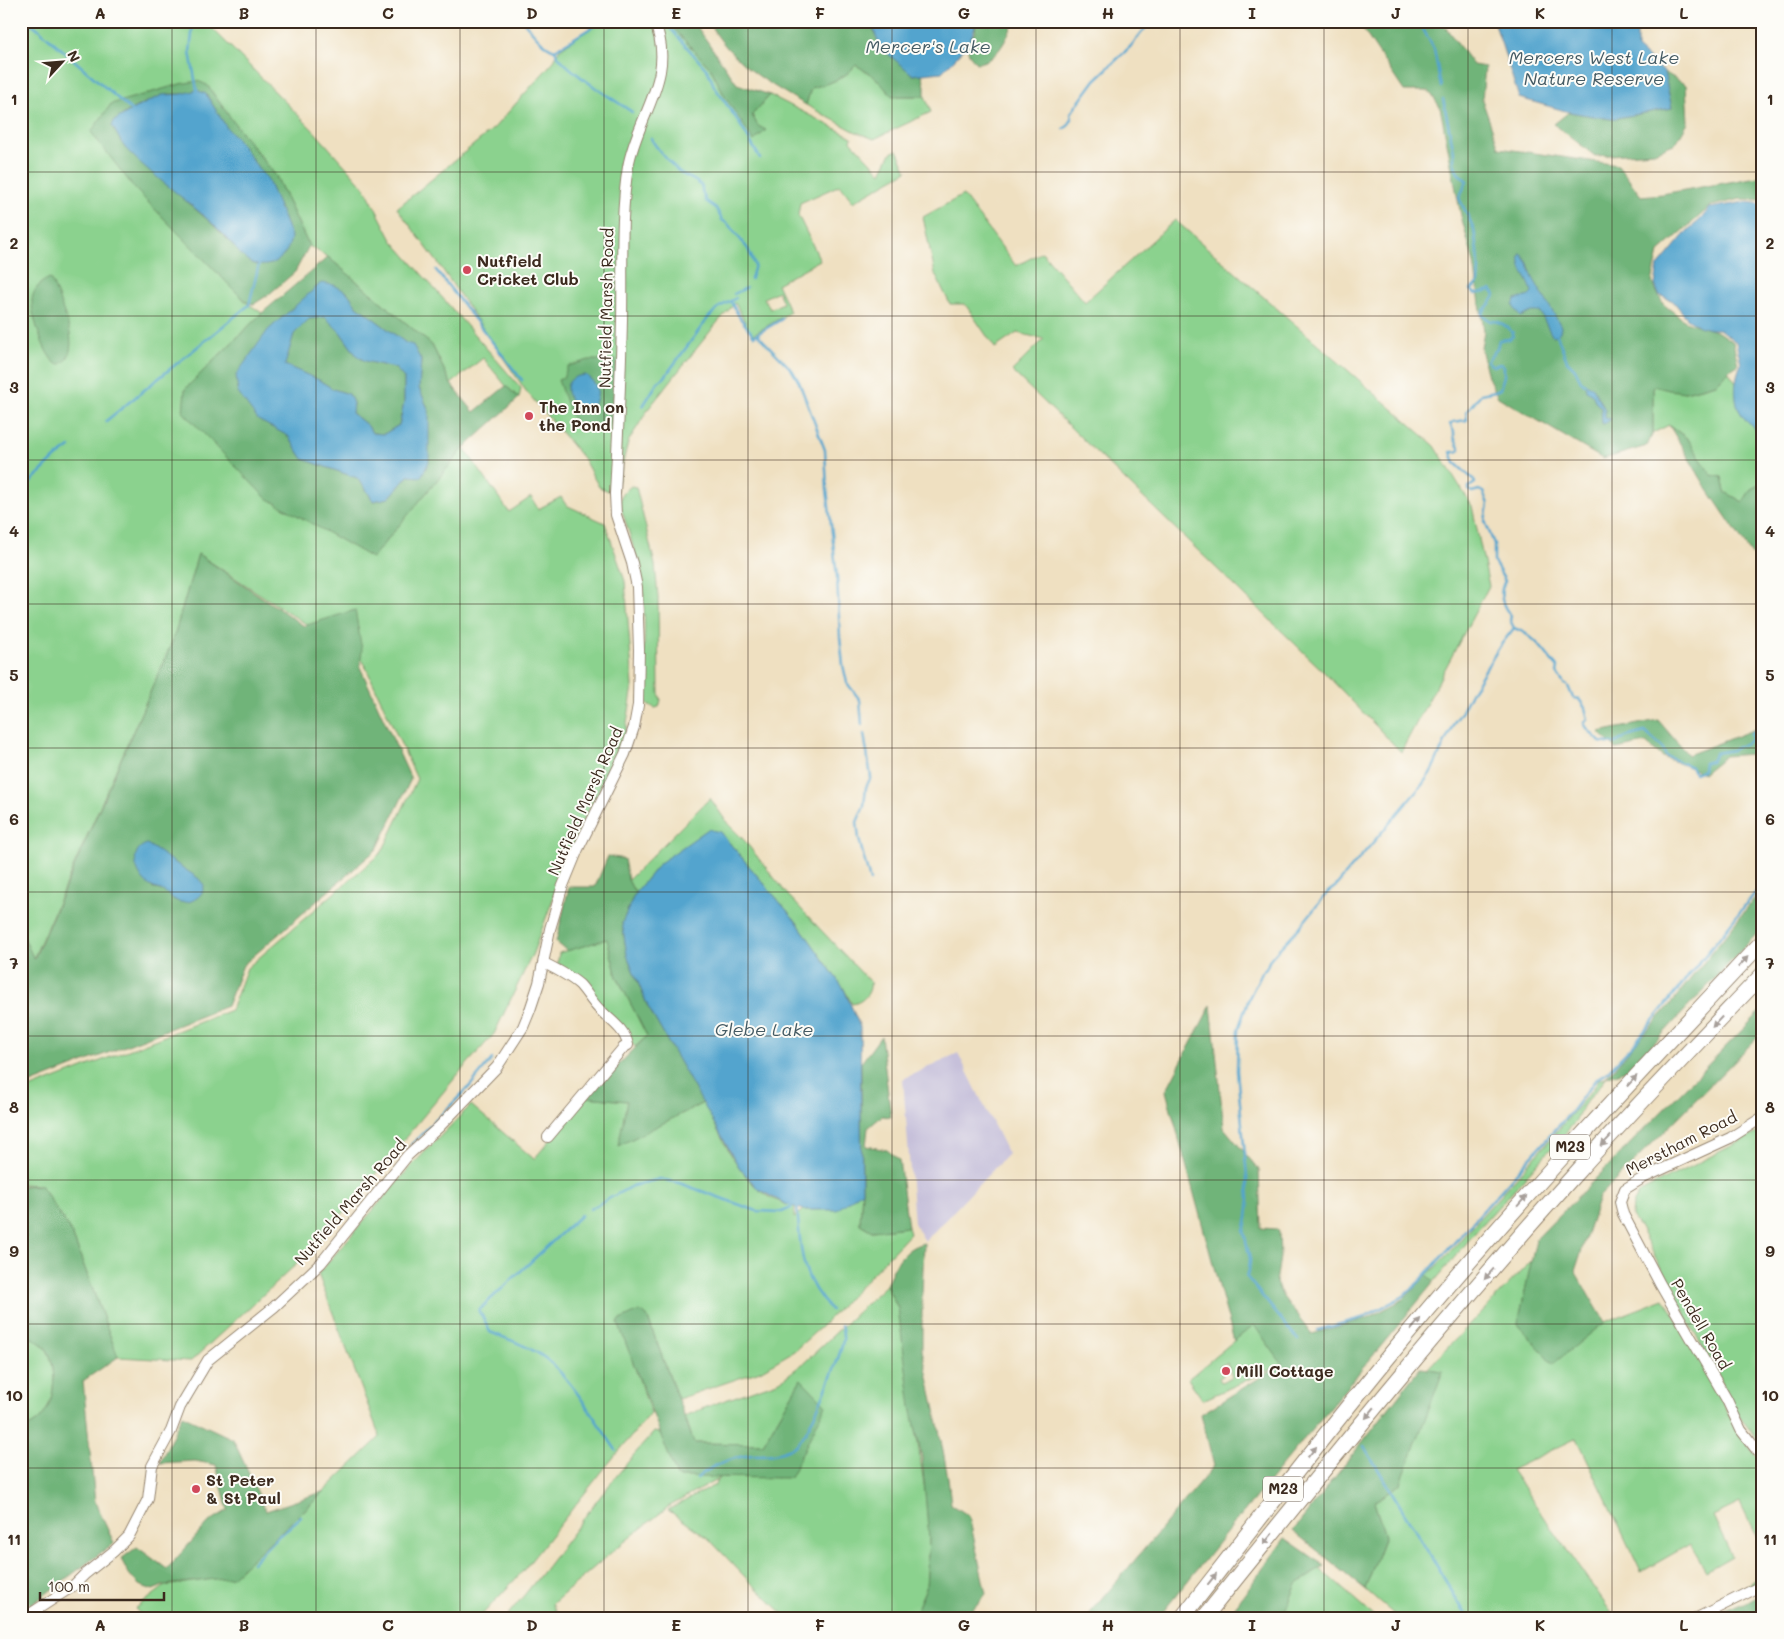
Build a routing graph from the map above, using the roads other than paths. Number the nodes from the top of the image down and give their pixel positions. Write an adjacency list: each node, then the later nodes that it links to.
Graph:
1 (654, 21): 3 (street, Nutfield Marsh Road)
2 (1763, 940): 11 (highway, M23, one-way to 2)
3 (544, 963): 6 (street); 10 (street, Nutfield Marsh Road)
4 (1763, 974): 12 (highway, M23, one-way to 12)
5 (1763, 1117): 7 (street, Merstham Road)
6 (548, 1136)
7 (1620, 1202): 8 (street, Pendell Road)
8 (1763, 1458)
9 (1763, 1585): 13 (street)
10 (24, 1618)
11 (1182, 1618)
12 (1204, 1618)
13 (1697, 1618)

